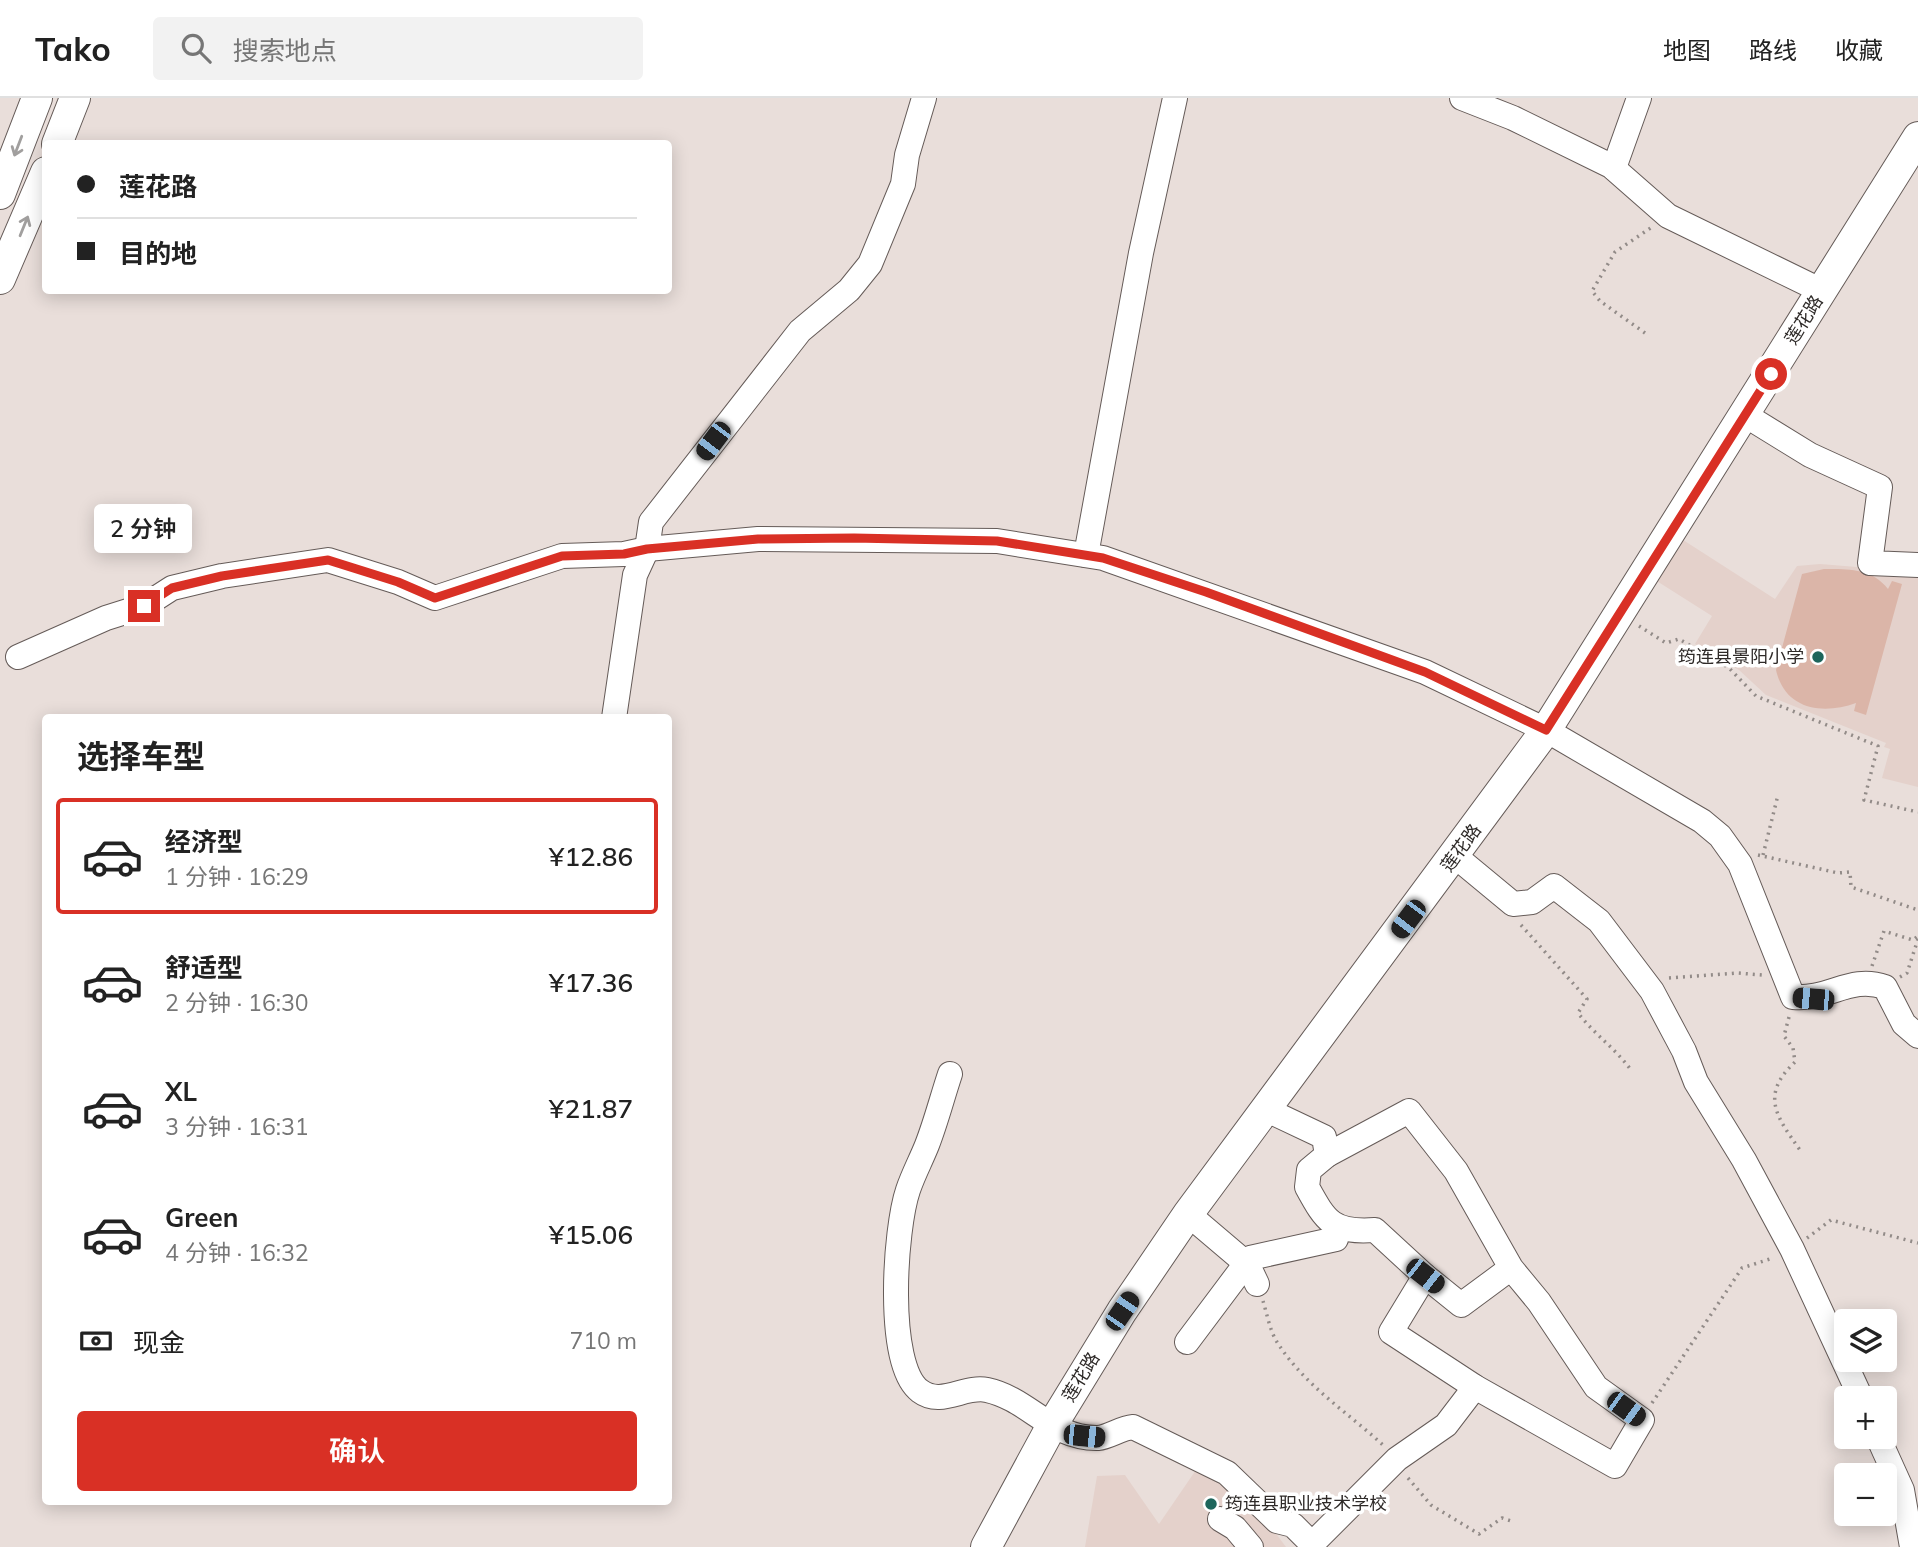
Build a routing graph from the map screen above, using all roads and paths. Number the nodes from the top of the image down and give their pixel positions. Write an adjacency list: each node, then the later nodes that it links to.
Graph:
1 (37, 98): 11 (main road, one-way to 11)
2 (75, 98): 8 (main road)
3 (924, 98): 17 (street)
4 (1175, 98): 18 (street)
5 (1462, 98): 9 (street)
6 (1639, 98): 9 (street)
7 (1918, 137): 14 (main road, 莲花路)
8 (59, 140)
9 (1614, 168): 12 (street)
10 (42, 181): 13 (main road, one-way to 10)
11 (0, 194)
12 (1668, 216): 14 (street); 15 (path)
13 (0, 279)
14 (1822, 291): 16 (main road, 莲花路)
15 (1645, 333)
16 (1745, 415): 19 (street); 20 (main road, 莲花路)
17 (647, 549): 18 (street); 21 (street); 22 (street)
18 (1086, 555): 23 (street)
19 (1918, 565)
20 (1620, 613): 23 (main road, 莲花路); 25 (path)
21 (18, 657)
22 (615, 714)
23 (1546, 730): 27 (main road, 莲花路); 28 (street)
24 (1778, 795): 26 (path)
25 (1918, 812)
26 (1763, 855): 28 (path); 30 (path)
27 (1455, 856): 29 (street); 39 (main road, 莲花路)
28 (1740, 864): 32 (street)
29 (1514, 904): 34 (street); 37 (path)
30 (1918, 910)
31 (1918, 937): 33 (path); 33 (path)
32 (1784, 970): 34 (path); 35 (street)
33 (1877, 984): 35 (street); 36 (street)
34 (1652, 991): 45 (street)
35 (1793, 997): 40 (path)
36 (1918, 1036)
37 (1631, 1070)
38 (950, 1074): 54 (street)
39 (1267, 1110): 41 (street); 42 (main road, 莲花路)
40 (1800, 1150)
41 (1327, 1154): 47 (street); 48 (street)
42 (1188, 1214): 46 (street); 54 (main road, 莲花路)
43 (1336, 1239): 46 (street)
44 (1918, 1243): 45 (path)
45 (1792, 1249): 51 (street); 53 (path)
46 (1245, 1262): 49 (street); 50 (street)
47 (1511, 1268): 48 (street); 53 (street)
48 (1425, 1276): 52 (street)
49 (1257, 1284): 56 (path)
50 (1187, 1342)
51 (1855, 1386)
52 (1475, 1387): 53 (street); 56 (street)
53 (1642, 1420)
54 (1051, 1427): 59 (street); 61 (main road, 莲花路)
55 (1883, 1449): 64 (street)
56 (1397, 1459): 59 (street)
57 (1399, 1485): 60 (path)
58 (1220, 1520): 62 (street)
59 (1277, 1521): 63 (street)
60 (1514, 1522)
61 (986, 1547)
62 (1251, 1547)
63 (1295, 1547)
64 (1912, 1547)

